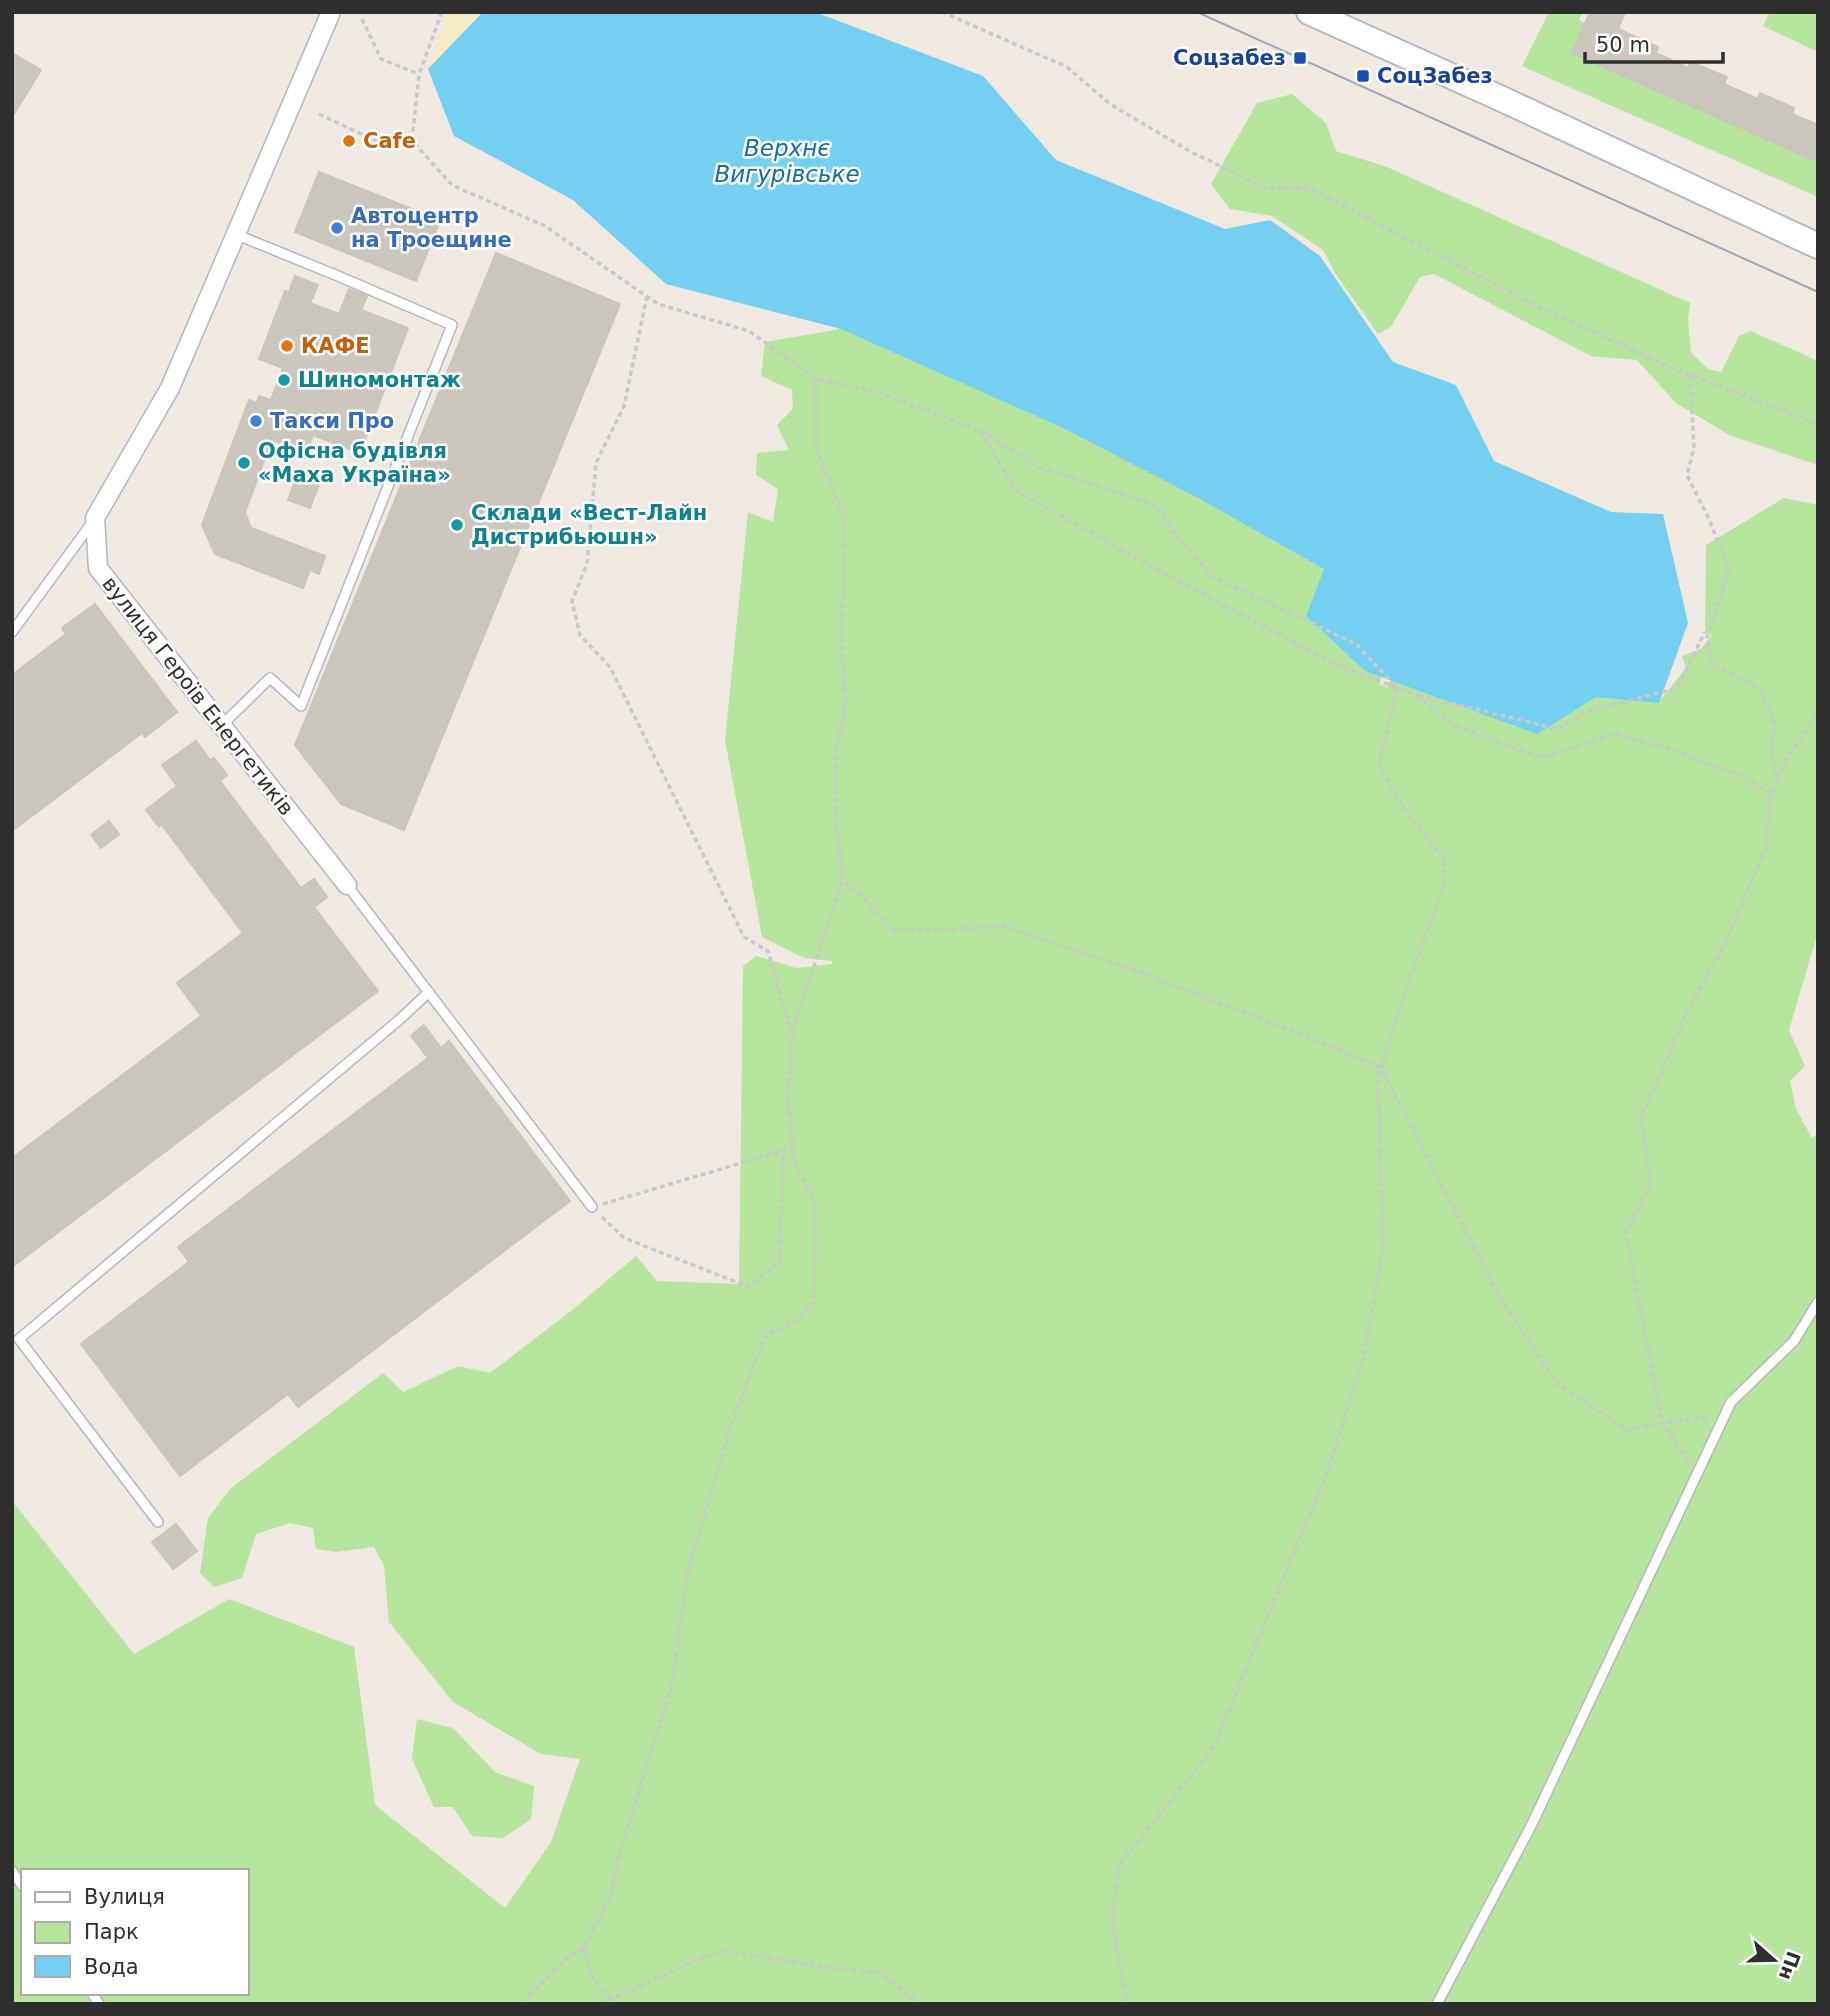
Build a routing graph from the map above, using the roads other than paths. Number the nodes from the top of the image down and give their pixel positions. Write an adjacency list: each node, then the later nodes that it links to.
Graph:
1 (331, 12): 3 (street)
2 (1309, 12): 4 (street)
3 (234, 234): 5 (street); 7 (lane)
4 (1818, 246)
5 (95, 518): 6 (lane); 7 (street, вулиця Героїв Енергетиків)
6 (12, 632)
7 (222, 725): 8 (street, вулиця Героїв Енергетиків)
8 (347, 884): 9 (lane, вулиця Героїв Енергетиків)
9 (429, 992): 10 (lane, вулиця Героїв Енергетиків); 12 (lane)
10 (592, 1207)
11 (1818, 1302): 13 (lane)
12 (158, 1522)
13 (1437, 2004)

